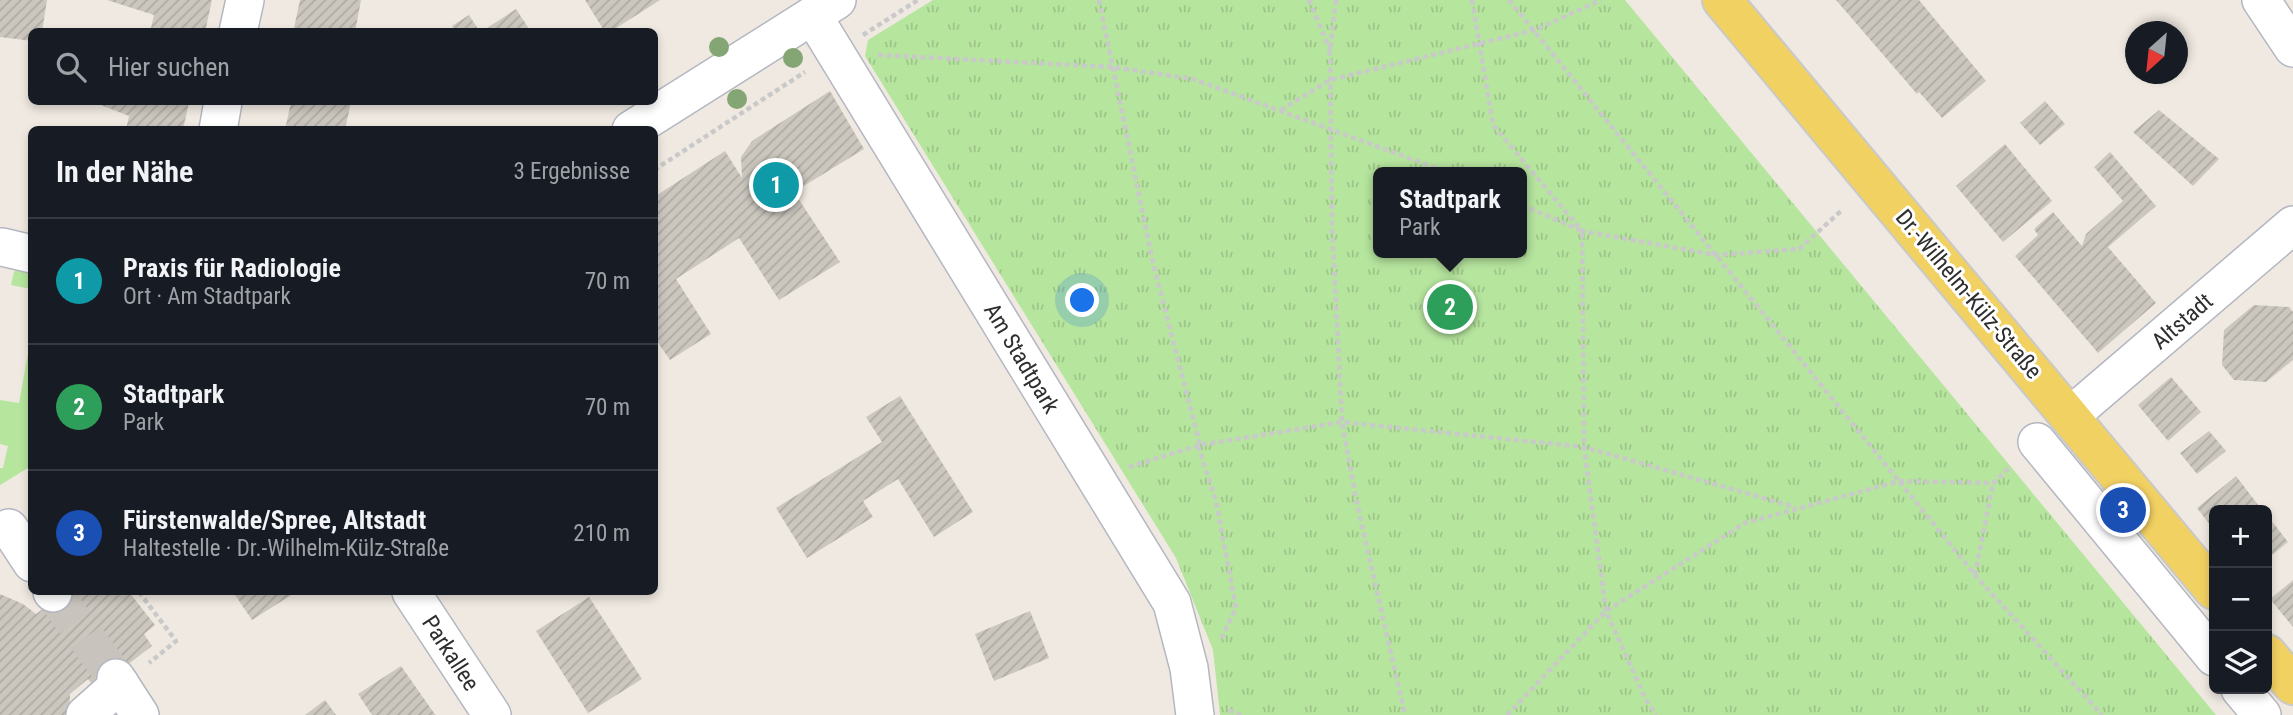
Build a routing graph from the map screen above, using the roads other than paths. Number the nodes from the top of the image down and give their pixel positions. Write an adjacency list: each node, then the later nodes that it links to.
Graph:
1 (245, 0): 5 (street)
2 (1723, 0): 11 (main road, Dr.-Wilhelm-Külz-Straße)
3 (2260, 0): 6 (street)
4 (825, 8): 9 (street); 21 (street, Am Stadtpark)
5 (239, 28)
6 (2293, 48)
7 (222, 105): 8 (street)
8 (219, 126)
9 (637, 126)
10 (2293, 225): 11 (street, Altstadt)
11 (2070, 416): 15 (main road, Dr.-Wilhelm-Külz-Straße)
12 (2037, 442): 17 (street)
13 (13, 525): 14 (street)
14 (28, 555)
15 (2209, 584)
16 (413, 595): 24 (street, Parkallee)
17 (2209, 651)
18 (2272, 660): 19 (main road)
19 (2293, 685)
20 (2244, 694): 25 (street)
21 (1194, 706)
22 (85, 715): 23 (street)
23 (140, 715)
24 (492, 715)
25 (2262, 715)

